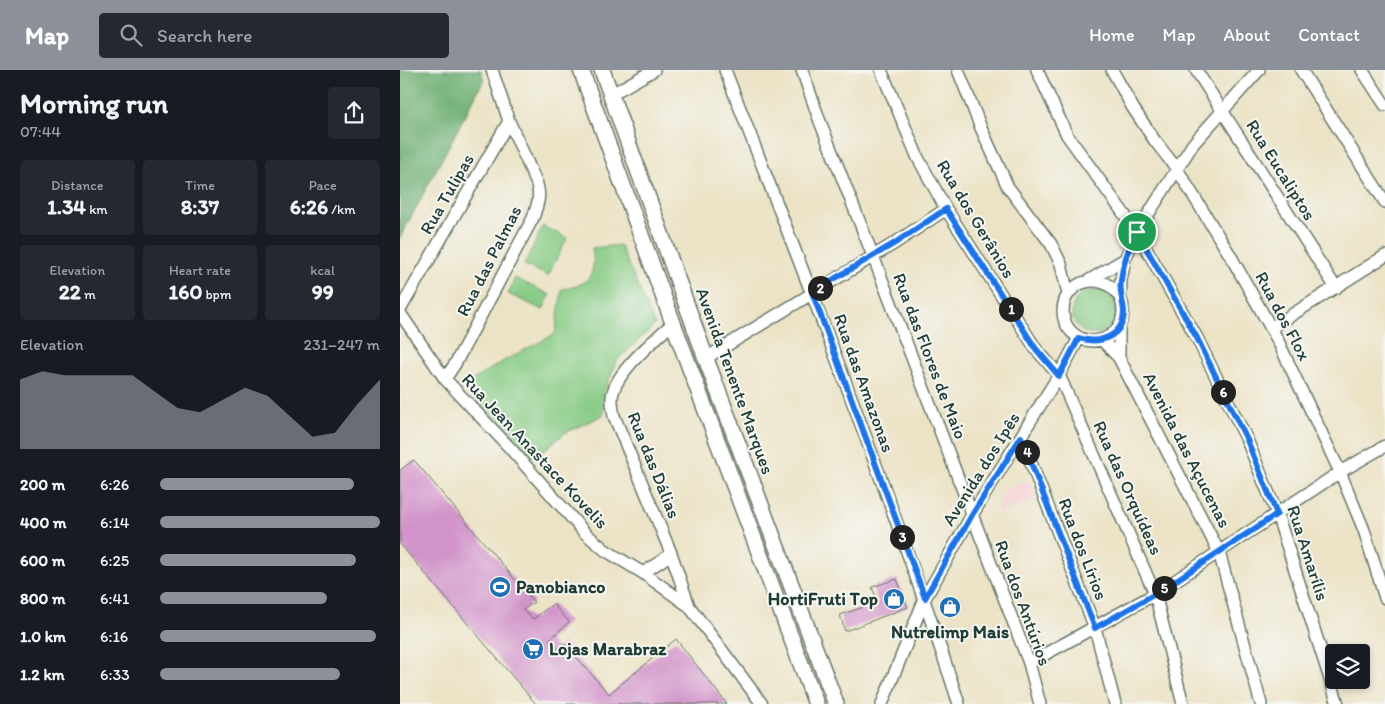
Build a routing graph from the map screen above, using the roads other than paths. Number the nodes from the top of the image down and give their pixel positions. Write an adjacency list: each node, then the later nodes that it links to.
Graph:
1 (492, 70): 18 (street, Rua das Palmas)
2 (581, 70): 32 (main road, Avenida Tenente Marques)
3 (602, 70): 15 (main road, Avenida Tenente Marques)
4 (654, 70): 15 (street)
5 (725, 70): 28 (street, Rua das Amazonas)
6 (802, 70): 23 (street, Rua das Flores de Maio)
7 (881, 70): 21 (street, Rua dos Gerânios)
8 (958, 70): 29 (street)
9 (1037, 70): 22 (street, Rua Amarílis)
10 (1112, 70): 19 (street, Rua dos Flox)
11 (1196, 70): 17 (street, Rua Eucaliptos)
12 (1259, 70): 17 (street)
13 (1301, 70): 20 (street)
14 (1362, 70): 16 (street)
15 (610, 95): 37 (main road, Avenida Tenente Marques)
16 (1385, 105)
17 (1222, 109): 19 (street); 27 (street, Rua Eucaliptos)
18 (509, 121): 31 (street, Rua Tulipas); 40 (street, Rua das Palmas)
19 (1177, 169): 22 (street); 34 (street, Rua dos Flox)
20 (1385, 202)
21 (946, 209): 23 (street); 39 (street, Rua dos Gerânios)
22 (1137, 232): 25 (street); 44 (street, Rua Amarílis)
23 (873, 256): 28 (street); 45 (street, Rua das Flores de Maio)
24 (1385, 256): 27 (street)
25 (1125, 259): 26 (street); 30 (street)
26 (1088, 281): 29 (street); 30 (street)
27 (1336, 288): 34 (street)
28 (812, 292): 37 (street); 50 (street, Rua das Amazonas)
29 (1068, 294): 35 (street)
30 (1120, 297): 33 (street)
31 (400, 312): 40 (street, Rua Jean Anastace Kovelis)
32 (673, 323): 46 (street, Rua das Dálias); 56 (main road, Avenida Tenente Marques)
33 (1119, 326): 36 (street); 38 (street, Avenida das Açucenas)
34 (1271, 328): 43 (street, Rua dos Flox)
35 (1079, 338): 36 (street); 39 (street, Avenida dos Ipês)
36 (1102, 340): 38 (street, Avenida das Açucenas)
37 (706, 358): 57 (main road, Avenida Tenente Marques)
38 (1119, 358): 47 (street, Avenida das Açucenas)
39 (1059, 376): 41 (street, Avenida dos Ipês); 49 (street, Rua das Orquídeas)
40 (445, 379): 48 (street, Rua Jean Anastace Kovelis)
41 (1021, 437): 45 (street, Avenida dos Ipês); 53 (street, Rua dos Lírios)
42 (1385, 446): 43 (street)
43 (1340, 472): 44 (street); 51 (street, Rua dos Flox)
44 (1277, 514): 47 (street); 64 (street, Rua Amarílis)
45 (972, 515): 50 (street, Avenida dos Ipês); 54 (street, Rua dos Antúrios)
46 (671, 552): 48 (street); 52 (street, Rua das Dálias)
47 (1219, 552): 49 (street); 63 (street, Avenida das Açucenas)
48 (643, 573): 52 (street, Rua Jean Anastace Kovelis)
49 (1155, 594): 53 (street); 62 (street, Rua das Orquídeas)
50 (925, 598): 58 (street, Avenida dos Ipês); 59 (street, Rua das Amazonas)
51 (1385, 598)
52 (689, 606): 55 (street, Rua Jean Anastace Kovelis)
53 (1095, 628): 54 (street); 61 (street, Rua dos Lírios)
54 (1029, 664): 60 (street, Rua dos Antúrios)
55 (762, 704)
56 (816, 704)
57 (836, 704)
58 (882, 704)
59 (959, 704)
60 (1040, 704)
61 (1115, 704)
62 (1183, 704)
63 (1261, 704)
64 (1338, 704)

